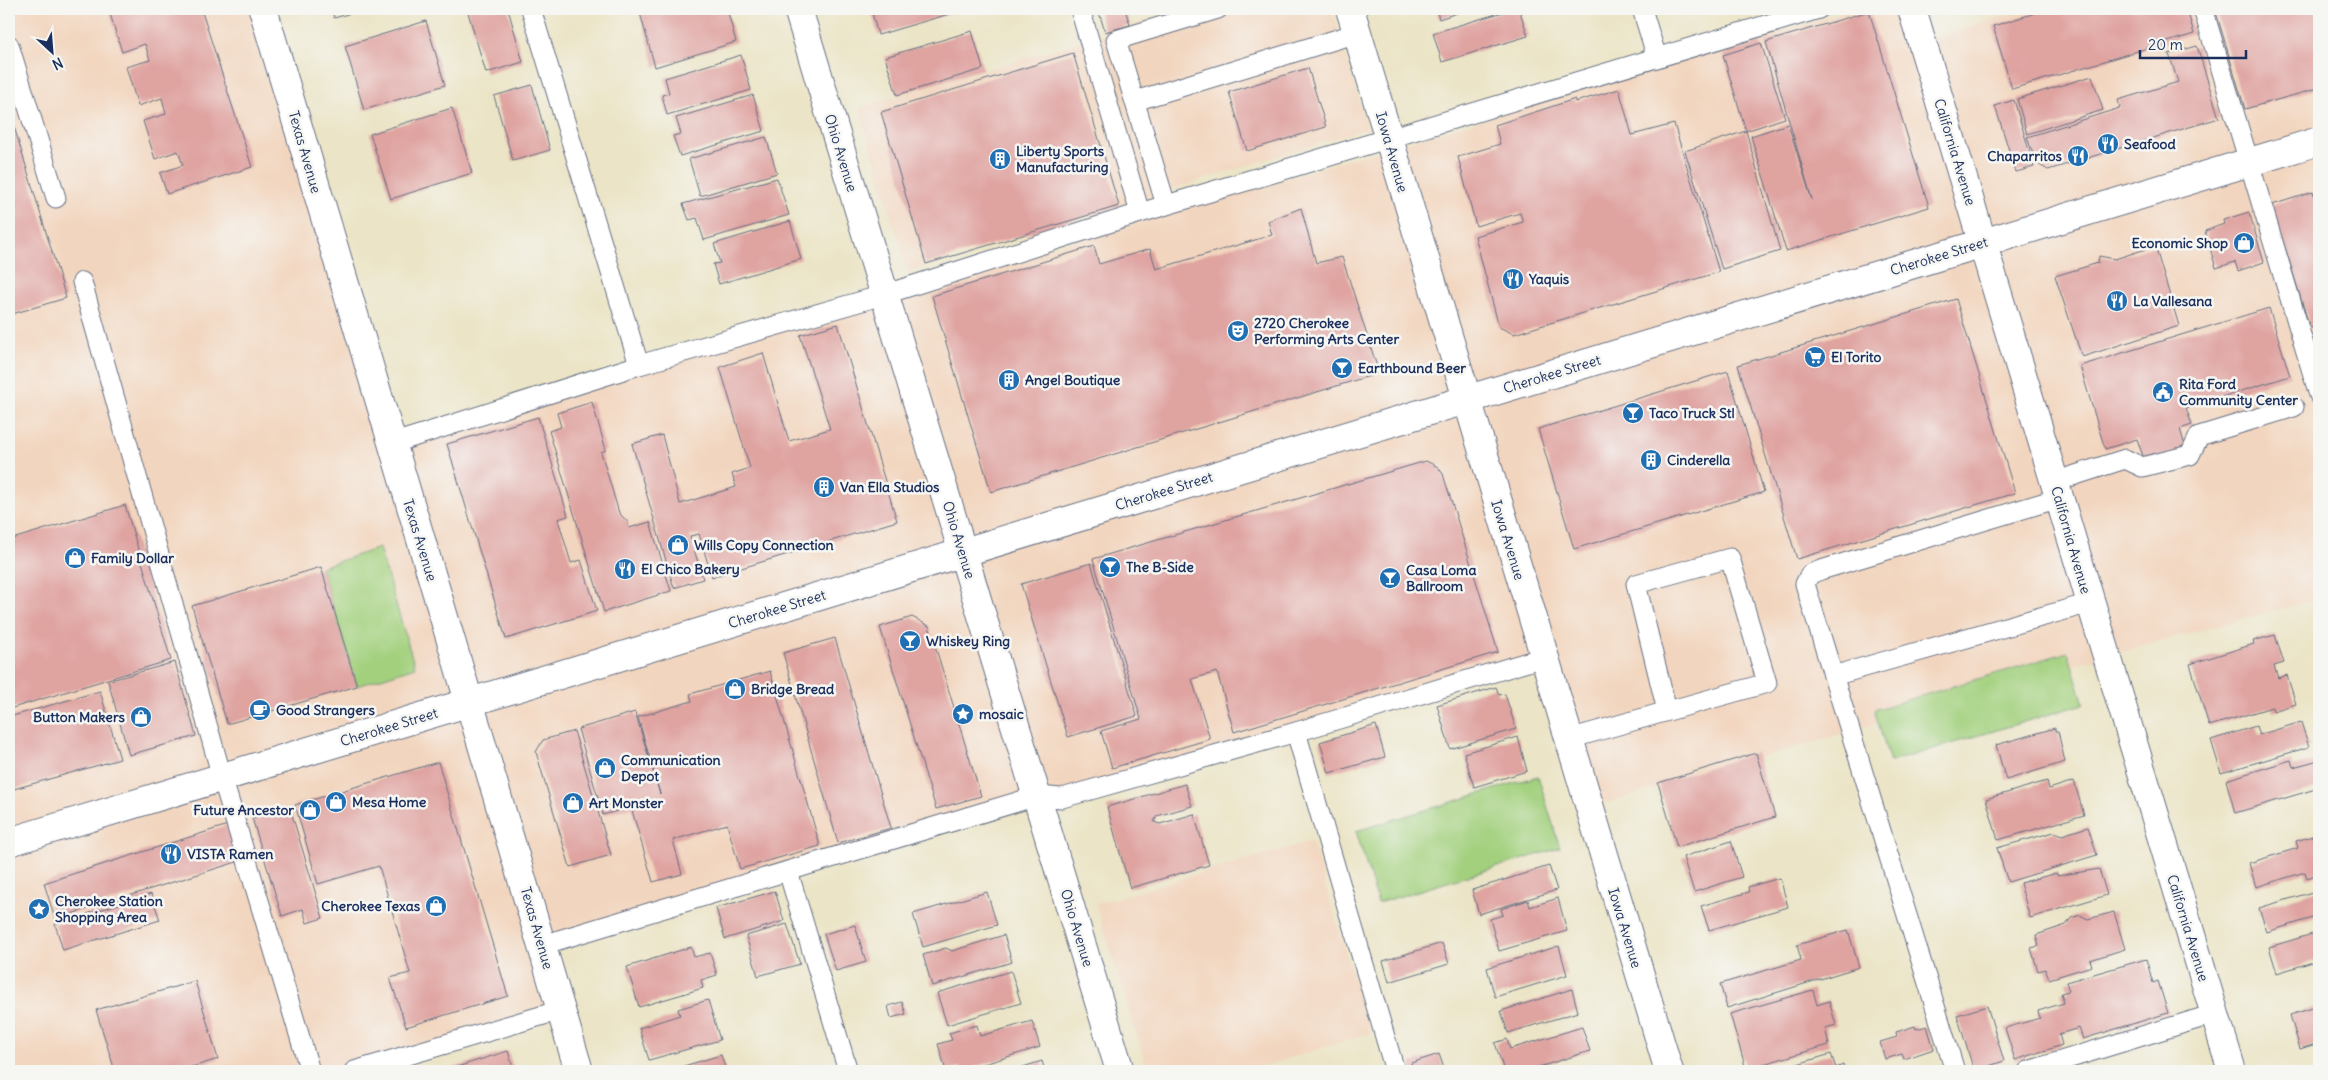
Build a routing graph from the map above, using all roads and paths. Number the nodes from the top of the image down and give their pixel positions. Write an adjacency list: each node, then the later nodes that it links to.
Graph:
1 (263, 9): 27 (street, Texas Avenue)
2 (531, 9): 23 (lane)
3 (798, 9): 22 (street, Ohio Avenue)
4 (1080, 9): 19 (lane)
5 (1218, 9): 13 (lane)
6 (1642, 9): 12 (lane)
7 (1819, 9): 12 (lane)
8 (1912, 9): 20 (street, California Avenue)
9 (2204, 9): 16 (lane)
10 (1353, 21): 13 (lane); 14 (street, Iowa Avenue)
11 (9, 45): 17 (lane)
12 (1657, 58): 14 (lane)
13 (1135, 101): 18 (lane)
14 (1387, 139): 18 (lane); 25 (street, Iowa Avenue)
15 (2319, 141): 16 (street, Cherokee Street)
16 (2249, 162): 20 (street, Cherokee Street); 24 (lane)
17 (56, 198)
18 (1166, 206): 19 (lane)
19 (1140, 213): 22 (lane)
20 (1982, 243): 25 (street, Cherokee Street); 28 (street, California Avenue)
21 (82, 282): 37 (lane)
22 (883, 295): 23 (lane); 29 (street, Ohio Avenue)
23 (639, 365): 27 (lane)
24 (2319, 395)
25 (1466, 400): 29 (street, Cherokee Street); 31 (street, Iowa Avenue)
26 (2294, 407): 28 (lane)
27 (391, 444): 33 (street, Texas Avenue)
28 (2056, 490): 30 (street, California Avenue); 32 (lane)
29 (963, 552): 33 (street, Cherokee Street); 38 (street, Ohio Avenue)
30 (2090, 603): 32 (lane); 43 (street, California Avenue)
31 (1544, 656): 35 (lane); 36 (street, Iowa Avenue)
32 (1833, 676): 51 (lane)
33 (470, 702): 37 (street, Cherokee Street); 41 (street, Texas Avenue)
34 (1666, 711): 34 (lane); 36 (lane)
35 (1296, 732): 38 (lane); 49 (lane)
36 (1568, 739): 50 (street, Iowa Avenue)
37 (222, 778): 39 (street, Cherokee Street); 44 (lane)
38 (1037, 796): 40 (lane); 48 (street, Ohio Avenue)
39 (9, 842)
40 (788, 871): 41 (lane); 47 (lane)
41 (542, 944): 42 (street, Texas Avenue)
42 (561, 1010): 45 (lane); 46 (street, Texas Avenue)
43 (2214, 1014): 52 (lane); 53 (street, California Avenue)
44 (310, 1071)
45 (354, 1071)
46 (579, 1071)
47 (848, 1071)
48 (1120, 1071)
49 (1395, 1071)
50 (1669, 1071)
51 (1955, 1071)
52 (2028, 1071)
53 (2232, 1071)

